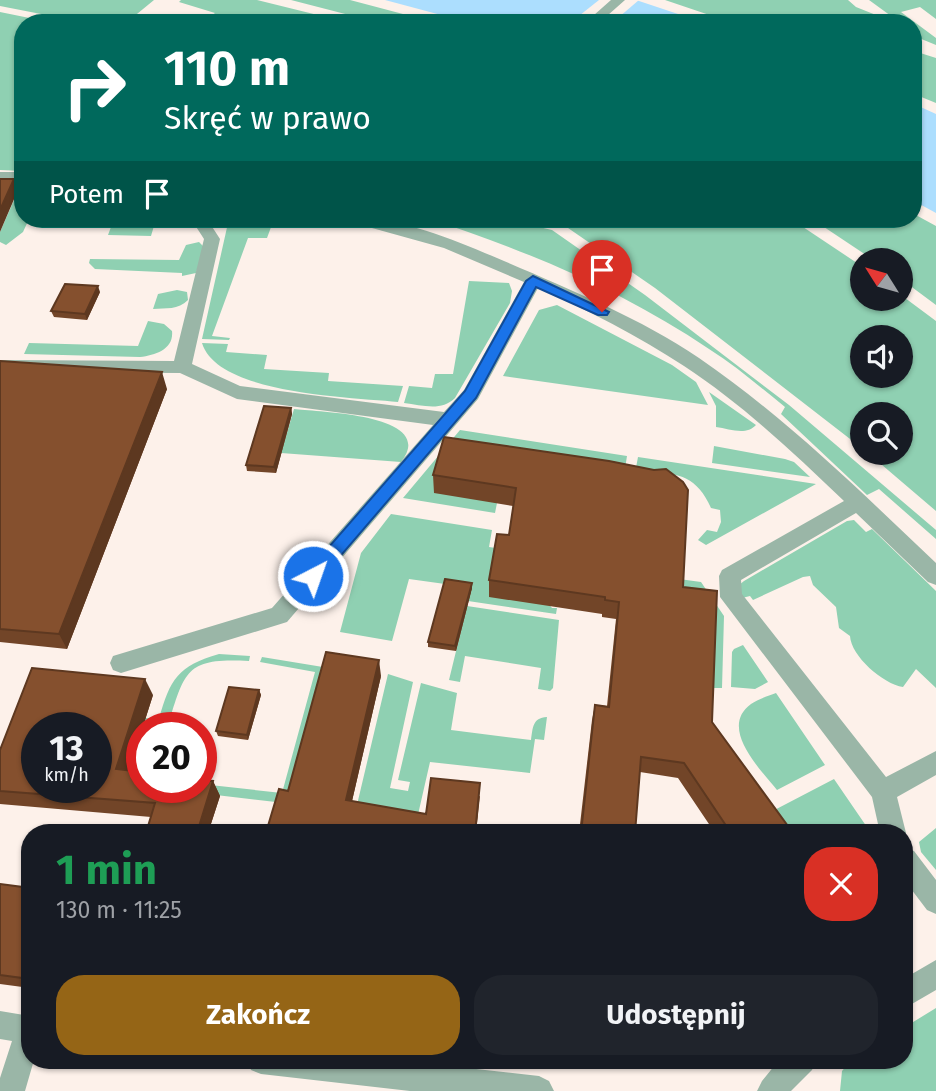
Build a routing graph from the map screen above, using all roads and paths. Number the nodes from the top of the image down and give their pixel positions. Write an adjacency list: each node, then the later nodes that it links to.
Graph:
1 (619, 0): 2 (street)
2 (602, 14)
3 (205, 228): 7 (street)
4 (392, 228): 5 (street)
5 (533, 281): 8 (street); 9 (street)
6 (0, 366): 7 (street)
7 (182, 368): 8 (street)
8 (448, 419): 11 (street)
9 (858, 502): 10 (street); 13 (street)
10 (936, 576)
11 (121, 663)
12 (936, 762): 13 (street)
13 (883, 792): 14 (street)
14 (891, 824)
15 (913, 871): 16 (street)
16 (936, 901)
17 (936, 974): 18 (street)
18 (913, 989)
19 (0, 1025): 20 (street)
20 (21, 1028)
21 (21, 1057): 24 (street)
22 (342, 1069): 25 (street)
23 (791, 1069): 26 (street)
24 (10, 1091)
25 (539, 1091)
26 (772, 1091)

